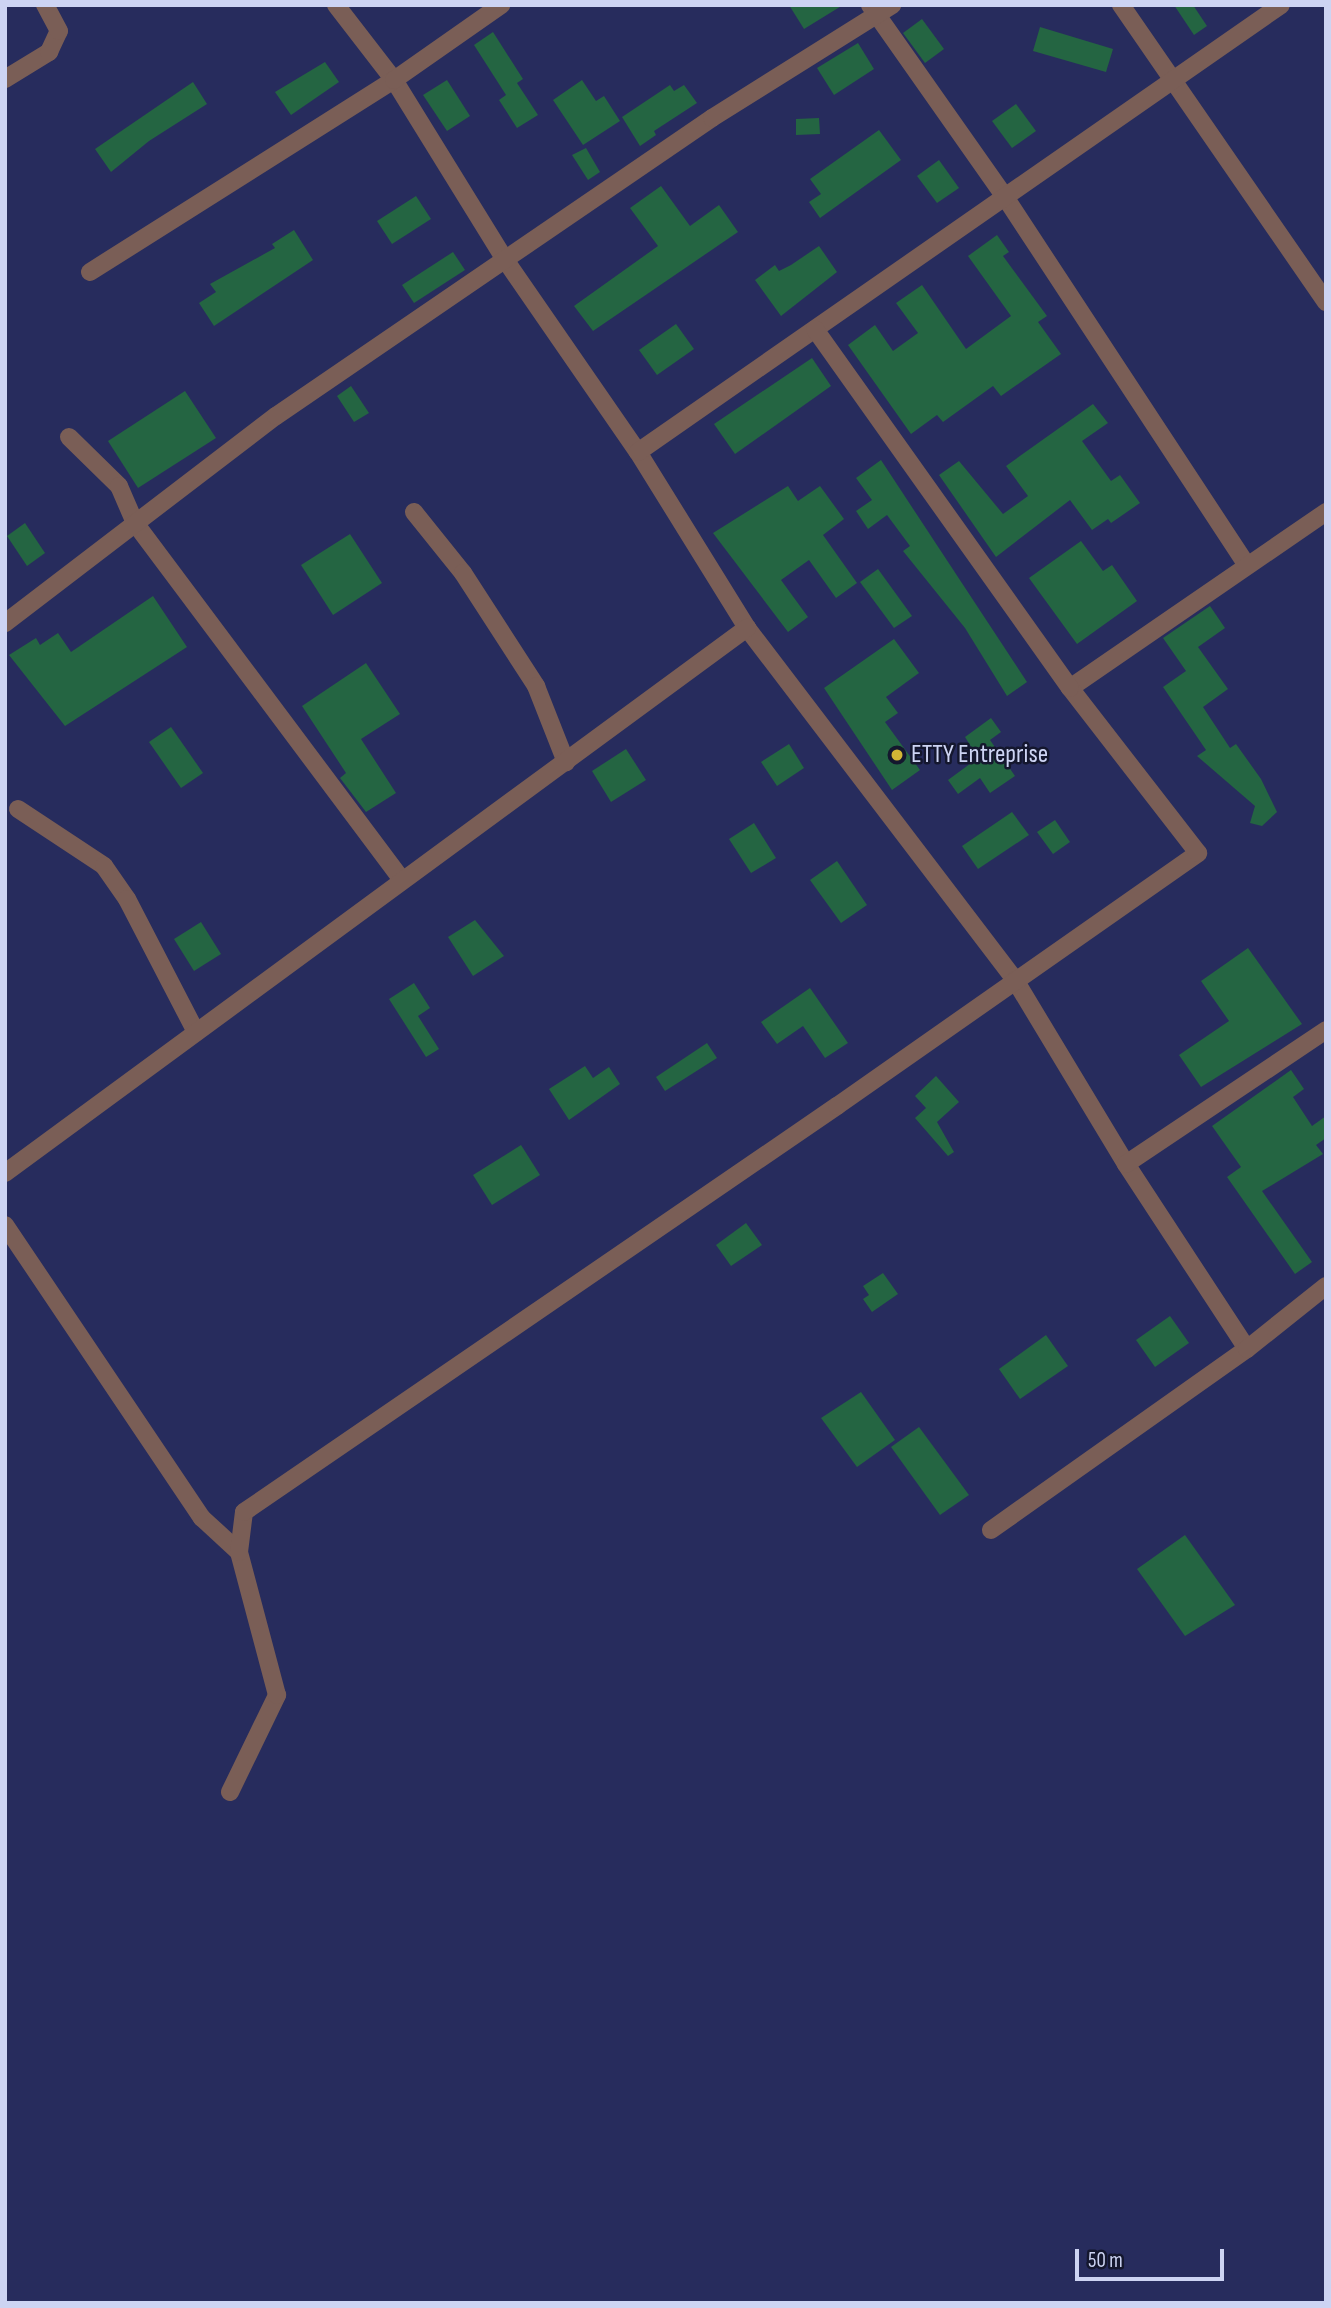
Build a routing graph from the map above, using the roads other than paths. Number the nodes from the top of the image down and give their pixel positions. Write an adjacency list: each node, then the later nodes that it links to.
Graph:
1 (46, 5): 7 (street)
2 (336, 5): 8 (street)
3 (501, 5): 8 (street)
4 (1121, 5): 9 (street)
5 (1281, 5): 9 (street)
6 (880, 9): 10 (street); 11 (street)
7 (5, 79)
8 (394, 80): 11 (street); 12 (street)
9 (1173, 80): 10 (street); 13 (street)
10 (1005, 197): 14 (street); 20 (street)
11 (506, 261): 16 (street); 19 (street)
12 (90, 272)
13 (1326, 302)
14 (815, 329): 16 (street); 23 (street)
15 (69, 437): 19 (street)
16 (638, 452): 22 (street)
17 (414, 512): 24 (street)
18 (1326, 512): 20 (street)
19 (135, 523): 21 (street); 26 (street)
20 (1247, 565): 23 (street)
21 (5, 623)
22 (747, 628): 24 (street); 27 (street)
23 (1070, 688): 27 (street)
24 (566, 762): 26 (street)
25 (18, 808): 29 (street)
26 (402, 880): 29 (street)
27 (1015, 980): 30 (street); 36 (street)
28 (1326, 1030): 30 (street)
29 (196, 1032): 31 (street)
30 (1126, 1164): 34 (street)
31 (5, 1173)
32 (5, 1225): 36 (street)
33 (1326, 1286): 34 (street)
34 (1247, 1349): 35 (street)
35 (991, 1530)
36 (239, 1552): 37 (street)
37 (230, 1792)

